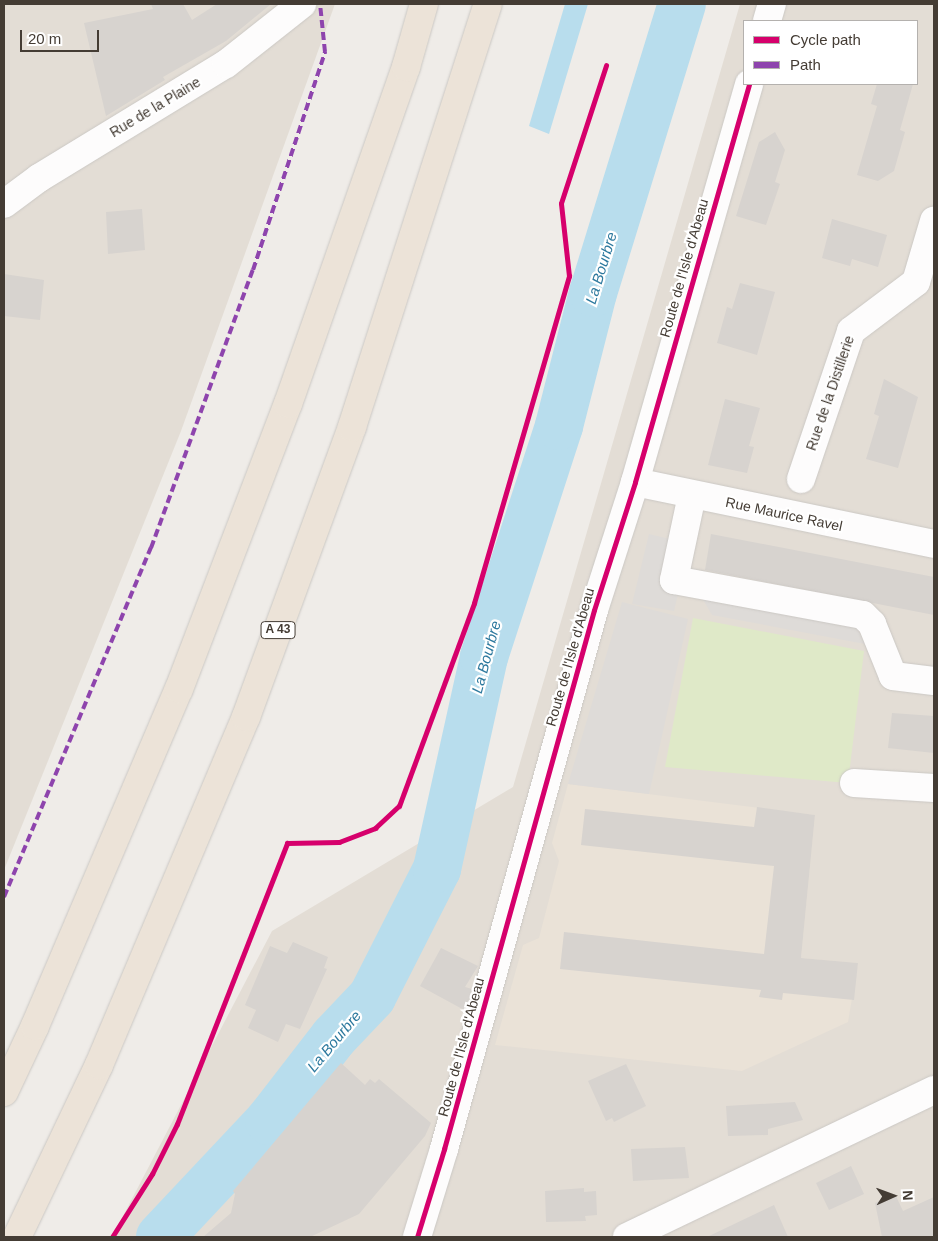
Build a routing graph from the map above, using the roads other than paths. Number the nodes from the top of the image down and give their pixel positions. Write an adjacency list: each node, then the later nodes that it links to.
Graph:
1 (302, 4): 7 (street, Rue de la Plaine)
2 (424, 4): 17 (highway)
3 (488, 4): 18 (highway, A 43)
4 (772, 4): 5 (street)
5 (767, 20)
6 (749, 85): 10 (street, Route de l'Isle d'Abeau)
7 (4, 204)
8 (934, 221): 9 (street, Rue de la Distillerie)
9 (801, 479)
10 (635, 482): 11 (street, Rue Maurice Ravel); 19 (street, Route de l'Isle d'Abeau)
11 (692, 495): 12 (street, Rue Maurice Ravel); 13 (street)
12 (934, 544)
13 (934, 681)
14 (854, 783): 15 (street)
15 (934, 788)
16 (934, 1090): 20 (street)
17 (4, 1092)
18 (17, 1237)
19 (416, 1237)
20 (628, 1237)

